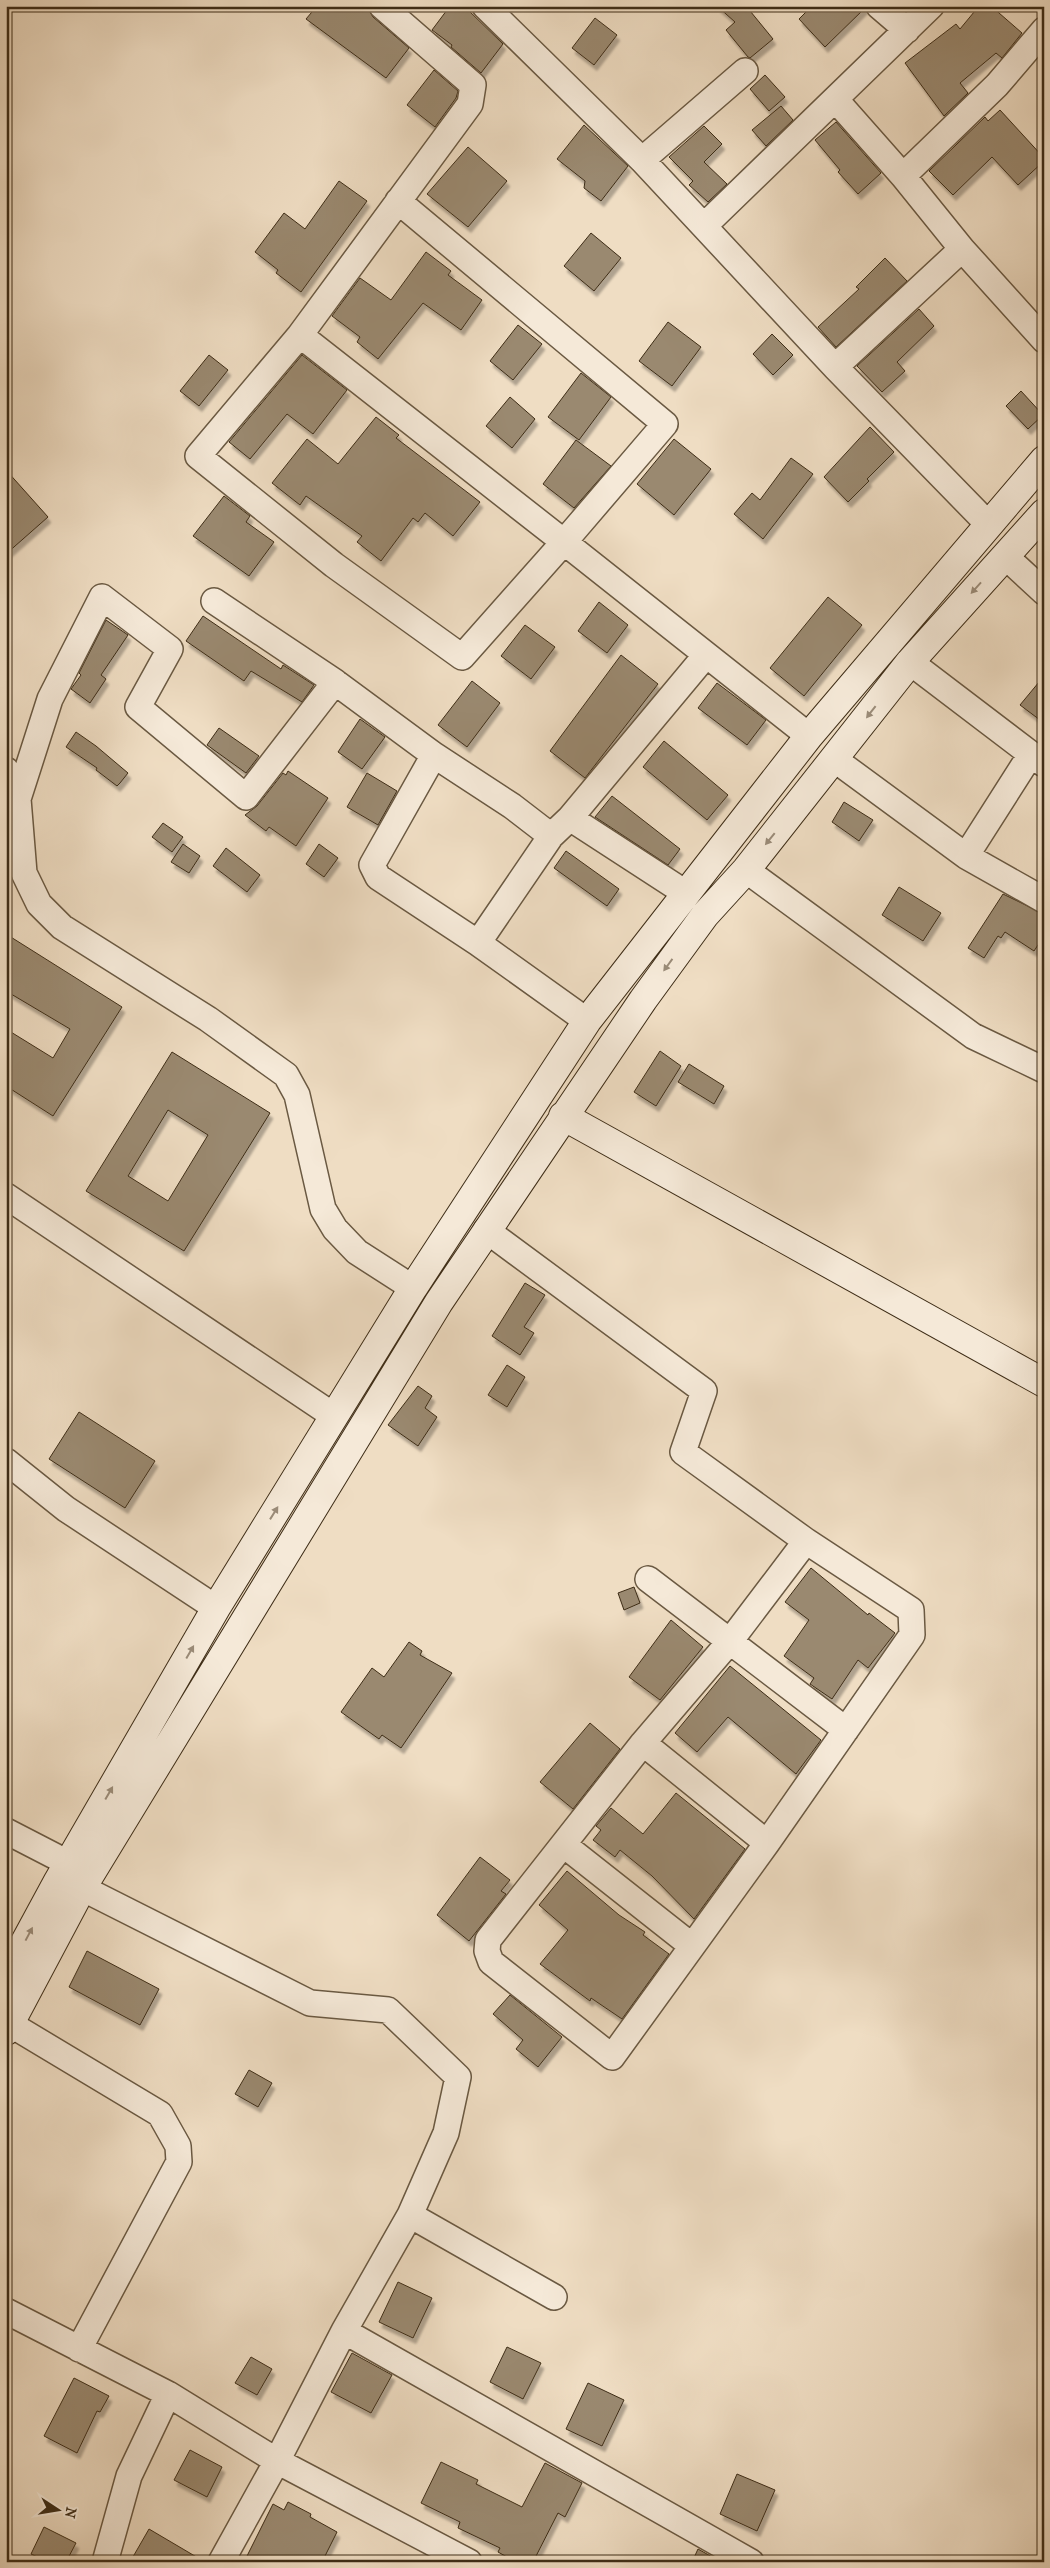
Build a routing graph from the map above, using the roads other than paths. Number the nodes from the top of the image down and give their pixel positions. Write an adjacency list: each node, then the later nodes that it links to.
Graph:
1 (382, 6): 11 (street)
2 (485, 6): 9 (street)
3 (879, 6): 5 (street)
4 (931, 6): 5 (street)
5 (907, 30): 8 (street)
6 (1044, 30): 10 (street)
7 (745, 71): 9 (street)
8 (835, 100): 10 (street); 12 (street)
9 (642, 160): 12 (street)
10 (902, 176): 13 (street)
11 (398, 201): 14 (street); 20 (street)
12 (704, 226): 16 (street)
13 (962, 248): 15 (street); 16 (street)
14 (300, 335): 20 (street); 20 (street)
15 (1044, 340)
16 (835, 367): 19 (street)
17 (1044, 460): 19 (main road)
18 (1044, 513): 21 (main road)
19 (988, 524): 27 (main road)
20 (564, 542): 24 (street)
21 (1005, 556): 22 (street); 25 (main road, one-way to 25)
22 (1044, 592)
23 (214, 601): 26 (street)
24 (706, 655): 27 (street); 33 (street)
25 (910, 662): 29 (main road, one-way to 29); 30 (street)
26 (335, 682): 28 (street); 32 (street)
27 (809, 736): 37 (main road)
28 (434, 755): 34 (street); 39 (street)
29 (834, 759): 35 (street); 36 (main road, one-way to 36)
30 (1037, 759): 35 (street)
31 (6, 770): 32 (street)
32 (18, 799): 45 (street)
33 (570, 818): 34 (street); 37 (street)
34 (551, 836): 39 (street)
35 (966, 856): 38 (street)
36 (746, 870): 41 (street); 42 (main road, one-way to 42)
37 (686, 894): 40 (main road)
38 (1044, 900)
39 (478, 943): 40 (street)
40 (587, 1021): 45 (main road)
41 (1044, 1070)
42 (563, 1116): 44 (main road); 46 (main road)
43 (6, 1196): 47 (street)
44 (486, 1230): 49 (street); 59 (main road)
45 (412, 1288): 47 (main road)
46 (1044, 1383)
47 (334, 1416): 51 (main road, one-way to 47)
48 (6, 1461): 51 (street)
49 (806, 1540): 52 (street); 53 (street)
50 (648, 1579): 52 (street)
51 (216, 1608): 58 (main road, one-way to 51)
52 (731, 1640): 53 (street); 54 (street)
53 (846, 1730): 56 (street)
54 (643, 1743): 56 (street); 57 (street)
55 (6, 1831): 58 (street)
56 (766, 1843): 60 (street)
57 (564, 1845): 60 (street); 60 (street)
58 (68, 1863): 61 (main road, one-way to 58)
59 (82, 1888): 62 (main road); 63 (street)
60 (692, 1946)
61 (6, 1977)
62 (8, 2027): 67 (street)
63 (410, 2215): 64 (street); 66 (street)
64 (554, 2297)
65 (6, 2310): 67 (street)
66 (344, 2331): 69 (street); 73 (street)
67 (79, 2348): 68 (street)
68 (168, 2394): 69 (street); 70 (street)
69 (278, 2461): 71 (street); 72 (street)
70 (105, 2562)
71 (221, 2562)
72 (469, 2562)
73 (752, 2562)

